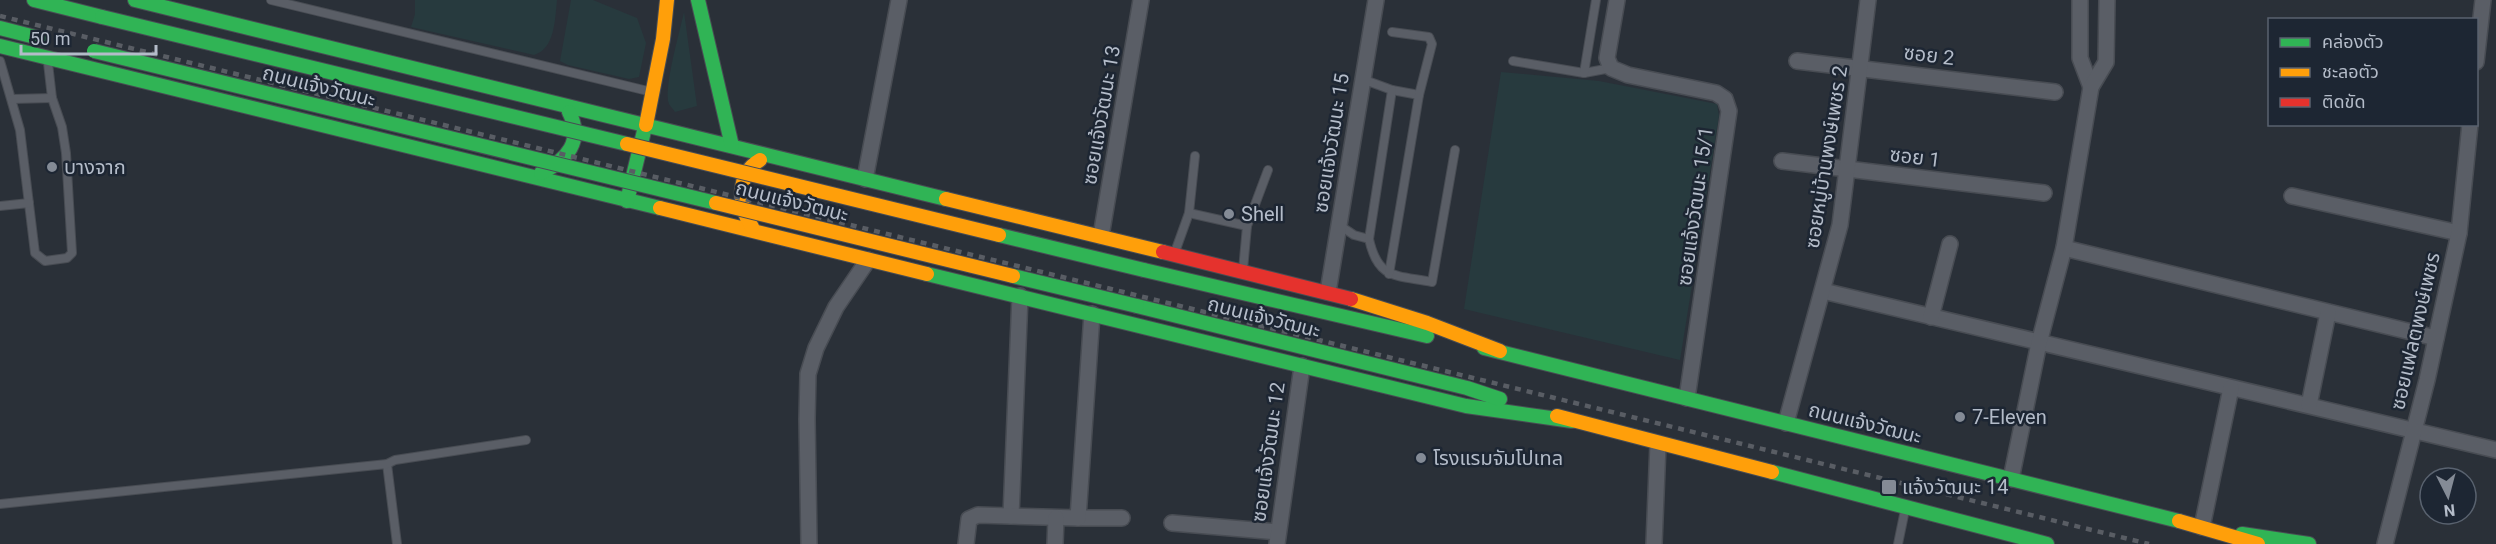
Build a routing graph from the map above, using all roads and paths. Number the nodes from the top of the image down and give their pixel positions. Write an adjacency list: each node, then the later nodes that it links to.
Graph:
1 (34, 0): 74 (main road, ถนนแจ้งวัฒนะ, bridge)
2 (135, 0): 36 (main road, ถนนแจ้งวัฒนะ)
3 (271, 0): 31 (lane)
4 (668, 0): 31 (main road)
5 (698, 0): 39 (main road)
6 (899, 0): 47 (street)
7 (1141, 0): 58 (street, ซอยแจ้งวัฒนะ 13)
8 (1376, 0): 28 (street, ซอยแจ้งวัฒนะ 15)
9 (1596, 0): 27 (lane)
10 (1617, 0): 26 (street)
11 (1868, 0): 25 (street, ซอยหมู่บ้านพงษ์เพชร 2)
12 (2080, 0): 29 (street)
13 (2107, 0): 29 (street)
14 (2483, 0): 18 (street)
15 (0, 28): 17 (main road)
16 (1392, 32): 33 (lane)
17 (52, 41)
18 (2478, 44)
19 (0, 46): 21 (main road, ถนนแจ้งวัฒนะ)
20 (89, 50): 79 (main road, ถนนแจ้งวัฒนะ, bridge)
21 (47, 57): 34 (lane); 46 (main road, ถนนแจ้งวัฒนะ)
22 (0, 61): 35 (lane)
23 (1514, 61): 27 (lane)
24 (1797, 61): 25 (street, ซอย 2)
25 (1861, 67): 32 (street, ซอย 2); 45 (street, ซอยหมู่บ้านพงษ์เพชร 2)
26 (1611, 68): 27 (lane); 77 (street, ซอยแจ้งวัฒนะ 15/1)
27 (1584, 73)
28 (1362, 79): 30 (lane); 54 (street, ซอยแจ้งวัฒนะ 15)
29 (2091, 87): 61 (street)
30 (1392, 90): 33 (lane); 59 (lane)
31 (653, 92): 37 (main road)
32 (2055, 93)
33 (1419, 95): 65 (lane)
34 (52, 98): 35 (lane); 51 (lane)
35 (12, 99): 51 (lane)
36 (558, 103): 37 (main road, ถนนแจ้งวัฒนะ); 46 (main road)
37 (645, 125): 39 (main road, ถนนแจ้งวัฒนะ); 50 (main road)
38 (2467, 126): 57 (street, ซอยแฟลตพงษ์เพชร)
39 (732, 146): 41 (main road, ถนนแจ้งวัฒนะ)
40 (1455, 150): 65 (lane)
41 (771, 156): 47 (main road, ถนนแจ้งวัฒนะ); 56 (main road)
42 (1195, 156): 53 (lane)
43 (1782, 161): 45 (street, ซอย 1)
44 (1268, 170): 55 (lane)
45 (1849, 170): 48 (street, ซอย 1); 66 (street, ซอยหมู่บ้านพงษ์เพชร 2)
46 (532, 178): 50 (main road, ถนนแจ้งวัฒนะ)
47 (865, 179): 58 (main road, ถนนแจ้งวัฒนะ)
48 (2044, 194)
49 (2292, 196): 57 (street)
50 (627, 201): 56 (main road, ถนนแจ้งวัฒนะ)
51 (29, 203): 52 (lane)
52 (0, 206)
53 (1189, 213): 55 (lane); 62 (lane)
54 (1339, 225): 59 (lane); 67 (street, ซอยแจ้งวัฒนะ 15)
55 (1248, 226): 64 (lane)
56 (758, 232): 63 (main road, ถนนแจ้งวัฒนะ)
57 (2459, 233): 72 (street, ซอยแฟลตพงษ์เพชร)
58 (1101, 237): 62 (main road, ถนนแจ้งวัฒนะ)
59 (1369, 239): 65 (lane)
60 (1950, 244): 71 (street)
61 (2064, 248): 69 (street); 73 (street)
62 (1174, 253): 64 (main road, ถนนแจ้งวัฒนะ)
63 (868, 260): 68 (main road, ถนนแจ้งวัฒนะ); 98 (street)
64 (1243, 271): 67 (main road, ถนนแจ้งวัฒนะ)
65 (1389, 274)
66 (1823, 291): 71 (street); 80 (street, ซอยหมู่บ้านพงษ์เพชร 2)
67 (1328, 292): 74 (main road, ถนนแจ้งวัฒนะ)
68 (1020, 296): 70 (main road, ถนนแจ้งวัฒนะ); 89 (street)
69 (2328, 313): 72 (street); 78 (street)
70 (1092, 314): 75 (main road, ถนนแจ้งวัฒนะ); 91 (street)
71 (1931, 317): 73 (street)
72 (2436, 338): 81 (street, ซอยแฟลตพงษ์เพชร)
73 (2039, 343): 76 (street); 86 (street)
74 (1500, 351): 77 (main road, ถนนแจ้งวัฒนะ)
75 (1302, 366): 79 (main road, ถนนแจ้งวัฒนะ); 96 (street, ซอยแจ้งวัฒนะ 12)
76 (2231, 388): 78 (street); 94 (street)
77 (1687, 399): 80 (main road, ถนนแจ้งวัฒนะ)
78 (2309, 405): 81 (street)
79 (1572, 421): 83 (main road, ถนนแจ้งวัฒนะ)
80 (1786, 423): 86 (main road, ถนนแจ้งวัฒนะ)
81 (2413, 429): 84 (street); 106 (street, ซอยแฟลตพงษ์เพชร)
82 (526, 441): 85 (lane)
83 (1658, 444): 88 (main road, ถนนแจ้งวัฒนะ); 101 (street)
84 (2496, 450)
85 (387, 464): 87 (lane); 97 (lane)
86 (2012, 479): 94 (main road, ถนนแจ้งวัฒนะ)
87 (0, 504)
88 (1905, 508): 102 (lane); 103 (main road, ถนนแจ้งวัฒนะ)
89 (1011, 516): 90 (street); 99 (street)
90 (1056, 518): 91 (street); 100 (street)
91 (1078, 518): 92 (street)
92 (1122, 518)
93 (1172, 523): 96 (street)
94 (2202, 527): 95 (main road, ถนนแจ้งวัฒนะ)
95 (2222, 532): 104 (main road, ถนนแจ้งวัฒนะ); 105 (main road, ถนนแจ้งวัฒนะ)
96 (1277, 538)
97 (397, 544)
98 (809, 544)
99 (966, 544)
100 (1055, 544)
101 (1654, 544)
102 (1898, 544)
103 (2047, 544)
104 (2258, 544)
105 (2309, 544)
106 (2385, 544)

